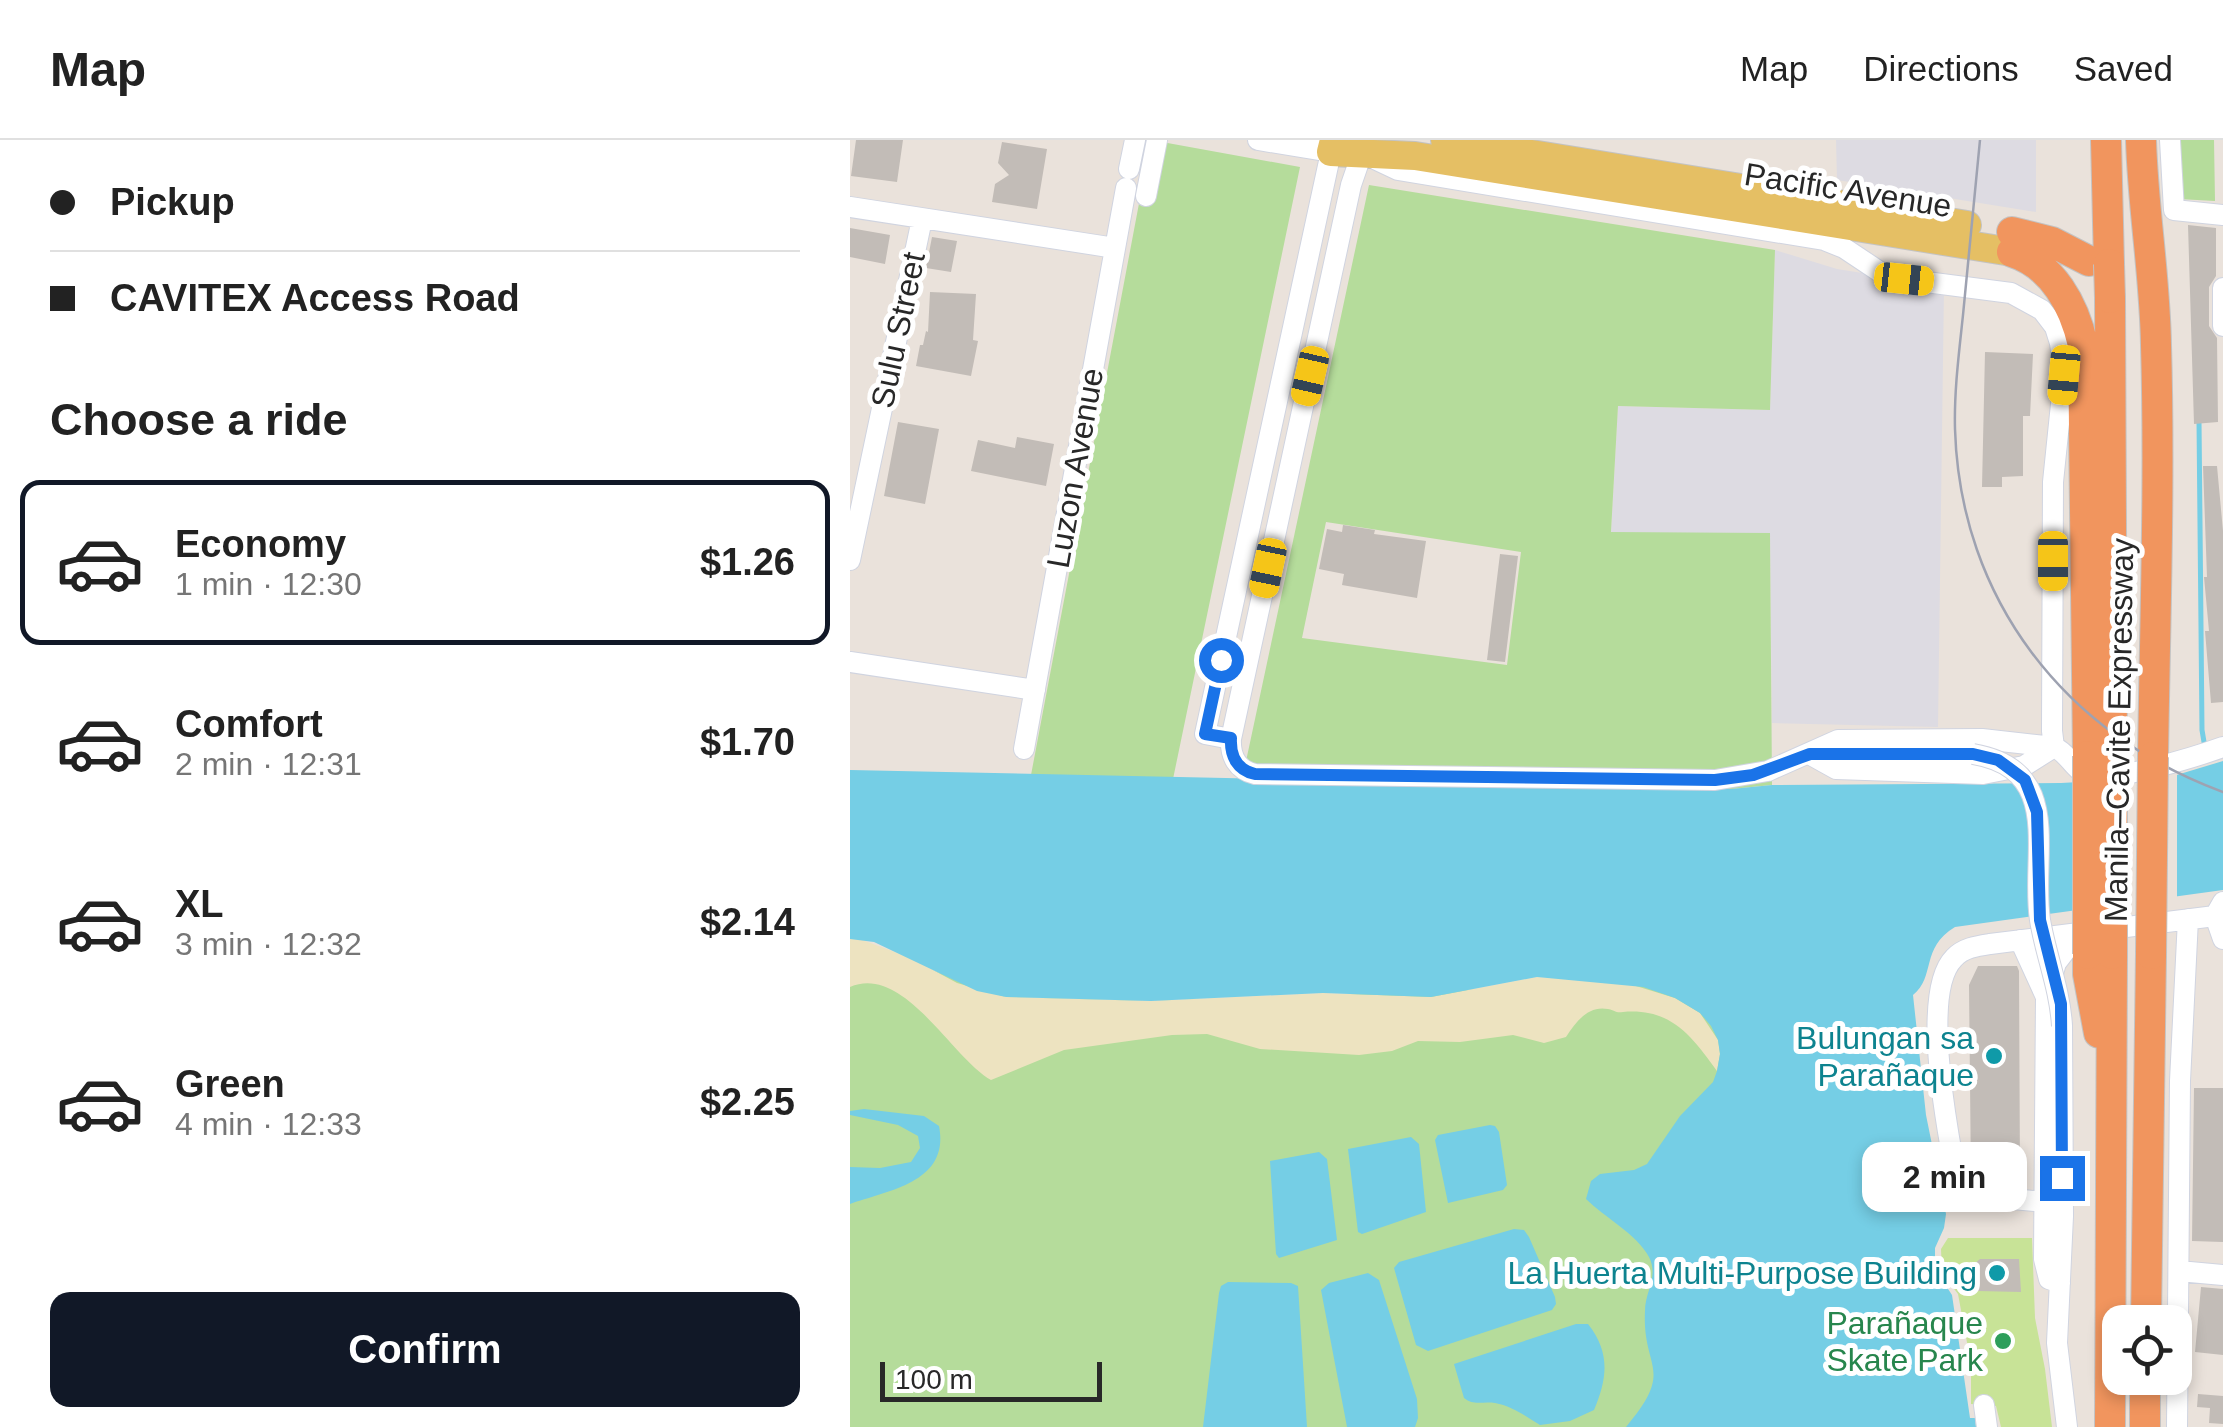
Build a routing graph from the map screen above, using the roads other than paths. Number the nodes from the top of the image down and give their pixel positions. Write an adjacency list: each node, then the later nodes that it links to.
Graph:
1 (1135, 140): 10 (street, Luzon Avenue)
2 (1156, 140): 10 (street)
3 (1258, 140): 8 (street, Pacific Avenue)
4 (1445, 140): 14 (main road, Pacific Avenue)
5 (2106, 140): 16 (highway, Manila–Cavite Expressway)
6 (2141, 140): 29 (highway, Manila–Cavite Expressway)
7 (2170, 140): 12 (street)
8 (1332, 146): 9 (main road, Pacific Avenue); 23 (street)
9 (1365, 147): 14 (main road, Pacific Avenue); 23 (street); 24 (street)
10 (1134, 184): 15 (street, Luzon Avenue)
11 (850, 207): 13 (street)
12 (2223, 215)
13 (922, 218): 15 (street); 20 (street, Sulu Street)
14 (2012, 242): 16 (highway); 28 (highway)
15 (1116, 248): 22 (street, Luzon Avenue)
16 (2099, 262): 18 (highway, Manila–Cavite Expressway, bridge)
17 (2223, 288): 19 (street)
18 (2119, 302): 28 (highway, Manila–Cavite Expressway); 29 (highway)
19 (2223, 326)
20 (850, 560)
21 (850, 662): 22 (street)
22 (1035, 690): 26 (street, Luzon Avenue)
23 (1231, 738): 27 (street)
24 (2054, 747): 25 (street); 27 (street); 27 (street)
25 (2223, 747)
26 (1024, 749)
27 (1810, 754): 38 (street, bridge)
28 (2100, 756): 34 (highway, Manila–Cavite Expressway, bridge)
29 (2153, 757): 40 (highway, Manila–Cavite Expressway, bridge)
30 (2219, 909): 31 (street); 32 (street)
31 (2188, 920): 34 (street); 37 (street)
32 (2223, 939)
33 (2020, 940): 34 (street); 35 (street); 36 (street)
34 (2093, 947): 35 (street); 46 (highway, Manila–Cavite Expressway)
35 (2046, 997): 36 (street)
36 (2044, 1202): 38 (street)
37 (2180, 1271): 39 (street); 48 (street)
38 (2060, 1274): 43 (street)
39 (2223, 1274)
40 (2146, 1305)
41 (2145, 1395): 47 (highway)
42 (1984, 1404): 44 (street)
43 (2067, 1426): 45 (street)
44 (1987, 1427)
45 (2082, 1427)
46 (2110, 1427)
47 (2145, 1427)
48 (2177, 1427)

